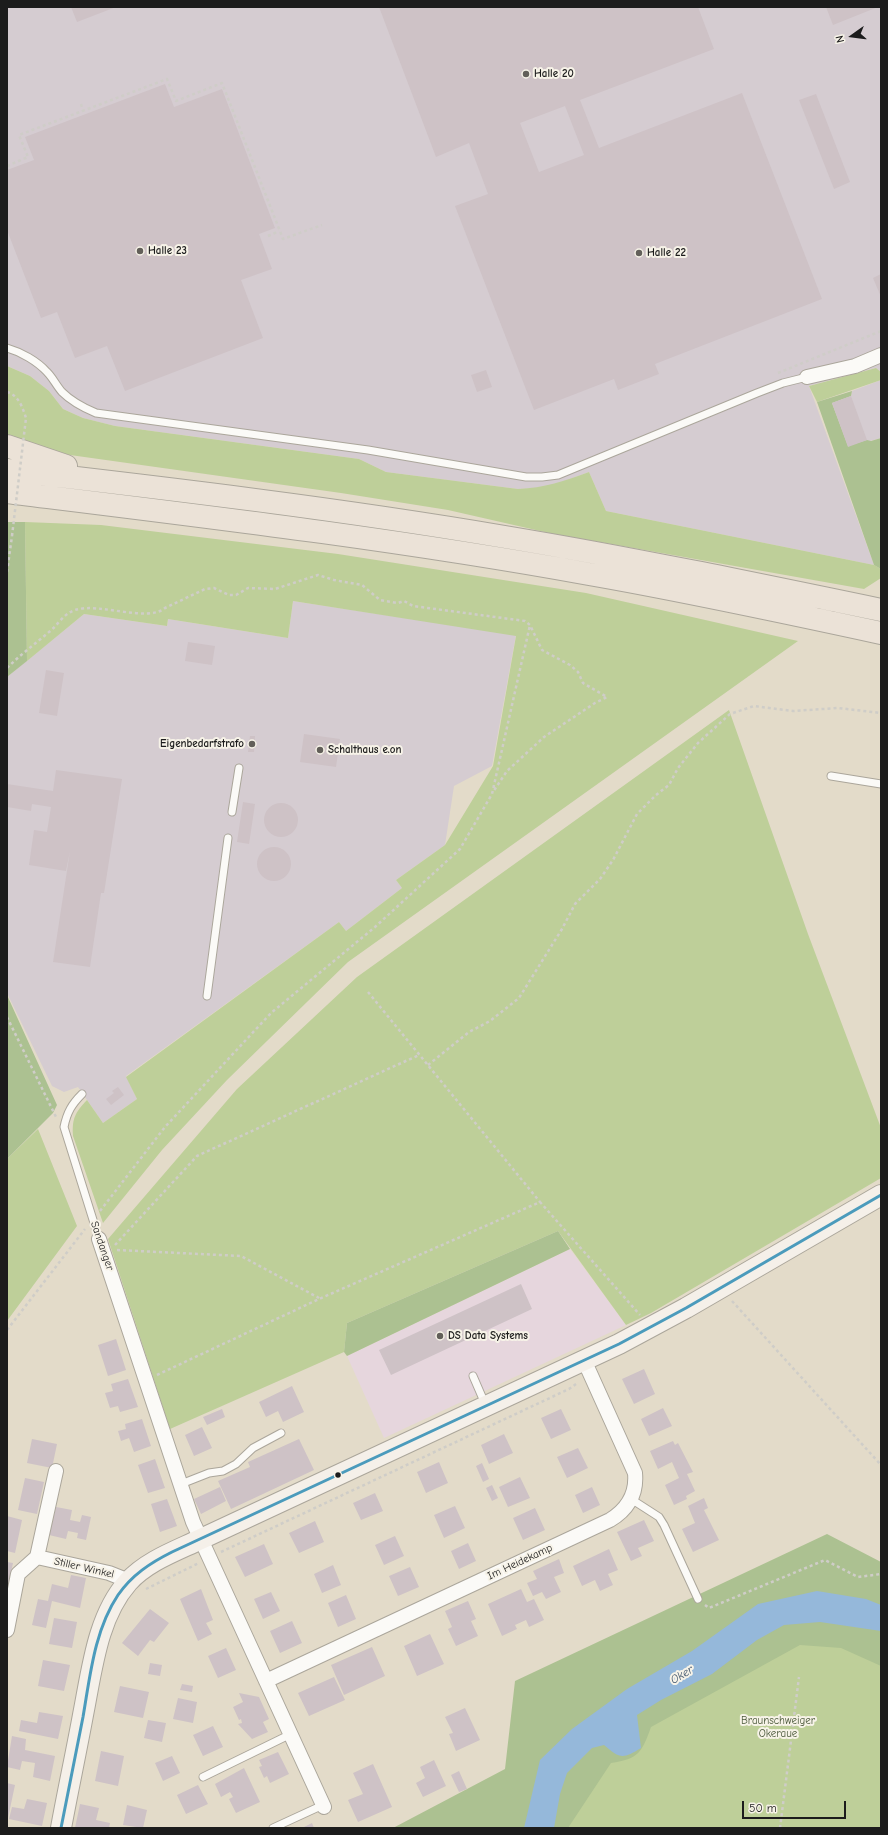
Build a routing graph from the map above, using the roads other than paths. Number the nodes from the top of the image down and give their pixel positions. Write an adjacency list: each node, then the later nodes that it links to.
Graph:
1 (7, 348): 3 (lane)
2 (881, 355): 3 (street)
3 (807, 377)
4 (7, 446): 6 (highway)
5 (7, 470): 6 (highway)
6 (119, 483): 10 (highway)
7 (7, 492): 8 (highway)
8 (118, 506): 9 (highway); 11 (highway)
9 (7, 507)
10 (881, 610)
11 (881, 633)
12 (239, 768): 15 (lane)
13 (831, 776): 14 (lane)
14 (881, 784)
15 (232, 812)
16 (228, 838): 17 (lane)
17 (207, 996)
18 (82, 1094): 20 (lane, Sandanger)
19 (881, 1195): 21 (street)
20 (99, 1239): 26 (street, Sandanger)
21 (587, 1366): 23 (street); 27 (street, Im Heidekamp)
22 (473, 1376): 23 (lane)
23 (487, 1406): 28 (street)
24 (281, 1433): 26 (lane)
25 (56, 1471): 29 (street)
26 (181, 1484): 28 (street, Sandanger)
27 (631, 1499): 31 (lane); 33 (street, Im Heidekamp)
28 (201, 1539): 30 (street); 33 (street, Sandanger)
29 (37, 1557): 30 (street, Stiller Winkel); 32 (street)
30 (135, 1587): 37 (street)
31 (698, 1599)
32 (7, 1630)
33 (266, 1681): 34 (street, Sandanger)
34 (291, 1734): 35 (lane); 36 (street, Sandanger)
35 (203, 1777)
36 (323, 1806): 38 (lane)
37 (61, 1828)
38 (273, 1828)

